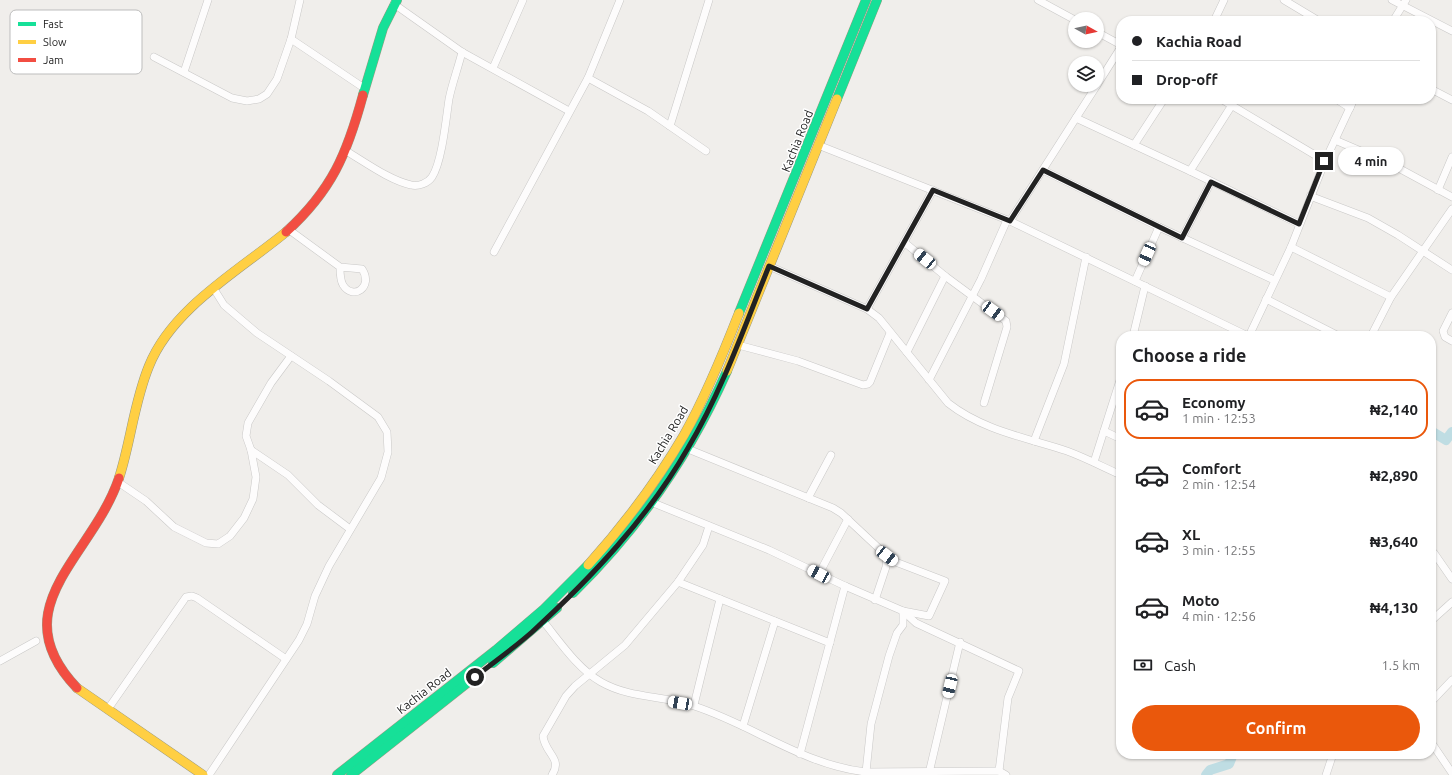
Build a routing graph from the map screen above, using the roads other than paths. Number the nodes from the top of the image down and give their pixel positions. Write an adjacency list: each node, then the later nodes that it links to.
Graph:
1 (208, 0): 28 (street)
2 (300, 0): 22 (street)
3 (523, 0): 27 (street)
4 (620, 0): 30 (street)
5 (709, 0): 42 (street)
6 (866, 0): 143 (main road, Kachia Road)
7 (877, 0): 44 (main road, Kachia Road)
8 (1038, 0): 14 (street)
9 (1224, 0): 15 (street)
10 (1284, 0): 16 (street)
11 (1392, 0): 13 (street)
12 (395, 2): 24 (street); 31 (main road)
13 (1404, 3): 17 (street); 18 (street)
14 (1068, 16)
15 (1216, 16)
16 (1311, 16)
17 (1396, 16)
18 (1426, 16)
19 (1436, 22): 20 (street)
20 (1452, 31)
21 (1104, 36): 23 (street)
22 (291, 39): 28 (street); 31 (street)
23 (1116, 43)
24 (462, 52): 27 (street); 46 (street)
25 (1116, 54): 29 (street)
26 (154, 58): 28 (street)
27 (493, 68): 40 (street)
28 (184, 72)
29 (1104, 74)
30 (588, 78): 40 (street); 42 (street)
31 (364, 88): 46 (main road)
32 (1093, 92): 41 (street)
33 (1436, 92): 34 (street)
34 (1452, 100)
35 (1161, 104): 45 (street)
36 (1344, 104): 39 (street)
37 (1352, 104): 39 (street)
38 (1232, 105): 49 (street); 51 (street)
39 (1350, 108): 43 (street)
40 (569, 112): 65 (street)
41 (1076, 118): 45 (street); 50 (street)
42 (670, 126): 47 (street)
43 (1335, 140): 49 (street); 54 (street)
44 (818, 145): 53 (street); 68 (main road, Kachia Road)
45 (1134, 145): 51 (street)
46 (346, 151): 61 (main road)
47 (706, 151)
48 (1452, 157): 54 (street)
49 (1324, 161): 55 (street)
50 (1043, 170): 58 (street); 60 (street)
51 (1190, 171): 52 (street)
52 (1211, 182): 59 (street); 62 (street)
53 (933, 190): 58 (street); 63 (street)
54 (1438, 190): 56 (street)
55 (1310, 196): 59 (street); 66 (street)
56 (1452, 197)
57 (1452, 209): 66 (street)
58 (1009, 220): 67 (street); 76 (street)
59 (1299, 224): 64 (street)
60 (1159, 227): 62 (street); 73 (street)
61 (288, 229): 69 (street); 75 (main road)
62 (1182, 238): 72 (street)
63 (904, 242): 71 (street); 79 (street)
64 (1291, 247): 72 (street); 77 (street)
65 (494, 252)
66 (1423, 252): 70 (street); 77 (street)
67 (1086, 258): 73 (street); 96 (street)
68 (769, 266): 79 (street); 88 (main road, Kachia Road)
69 (340, 267)
70 (1452, 270)
71 (945, 276): 76 (street); 89 (street)
72 (1274, 280): 78 (street)
73 (1135, 282): 74 (street)
74 (1145, 286): 81 (street); 82 (street)
75 (214, 290): 90 (street); 102 (main road)
76 (972, 296): 91 (street); 93 (street)
77 (1391, 296): 85 (street)
78 (1266, 299): 83 (street); 84 (street)
79 (867, 309): 86 (street)
80 (1452, 313): 87 (street)
81 (1134, 331)
82 (1239, 331)
83 (1251, 331)
84 (1329, 331)
85 (1374, 331)
86 (890, 333): 88 (street); 89 (street)
87 (1452, 341)
88 (738, 345): 97 (main road, Kachia Road)
89 (907, 352): 91 (street)
90 (290, 356): 98 (street); 107 (street)
91 (930, 380): 96 (street)
92 (1116, 393): 94 (street)
93 (984, 403)
94 (1104, 431): 95 (street); 100 (street)
95 (1116, 437)
96 (1034, 441): 100 (street)
97 (688, 449): 103 (street); 104 (main road, Kachia Road)
98 (251, 450): 102 (street); 107 (street)
99 (831, 455): 103 (street)
100 (1094, 462): 101 (street)
101 (1116, 473)
102 (118, 482): 111 (main road)
103 (808, 498): 105 (street)
104 (651, 502): 106 (street); 120 (main road, Kachia Road)
105 (848, 519): 108 (street); 110 (street)
106 (709, 526): 110 (street); 113 (street)
107 (350, 529): 126 (street)
108 (887, 556): 116 (street); 118 (street)
109 (1436, 556): 112 (street)
110 (819, 574): 114 (street)
111 (52, 576)
112 (1452, 579)
113 (678, 582): 115 (street); 128 (street)
114 (845, 586): 116 (street); 124 (street)
115 (720, 599): 121 (street); 131 (street)
116 (875, 600): 118 (street)
117 (1452, 602): 119 (street)
118 (903, 611): 123 (street); 139 (street)
119 (1436, 616)
120 (543, 621): 128 (street); 144 (main road, Kachia Road)
121 (775, 621): 124 (street); 133 (street)
122 (34, 629): 125 (main road)
123 (960, 642): 138 (street); 140 (street)
124 (830, 643): 135 (street)
125 (40, 647): 127 (street); 132 (main road)
126 (286, 659): 132 (street); 142 (street)
127 (0, 661)
128 (588, 674): 131 (street); 145 (street)
129 (1452, 680): 130 (street)
130 (1436, 697)
131 (694, 705): 133 (street)
132 (108, 709): 141 (main road)
133 (743, 726): 135 (street)
134 (1436, 748): 137 (street)
135 (800, 754): 139 (street)
136 (1331, 759): 147 (street)
137 (1451, 768)
138 (999, 771): 140 (street); 146 (street)
139 (866, 772): 140 (street)
140 (929, 773)
141 (203, 775)
142 (209, 775)
143 (337, 775)
144 (351, 775)
145 (552, 775)
146 (1006, 775)
147 (1326, 775)

